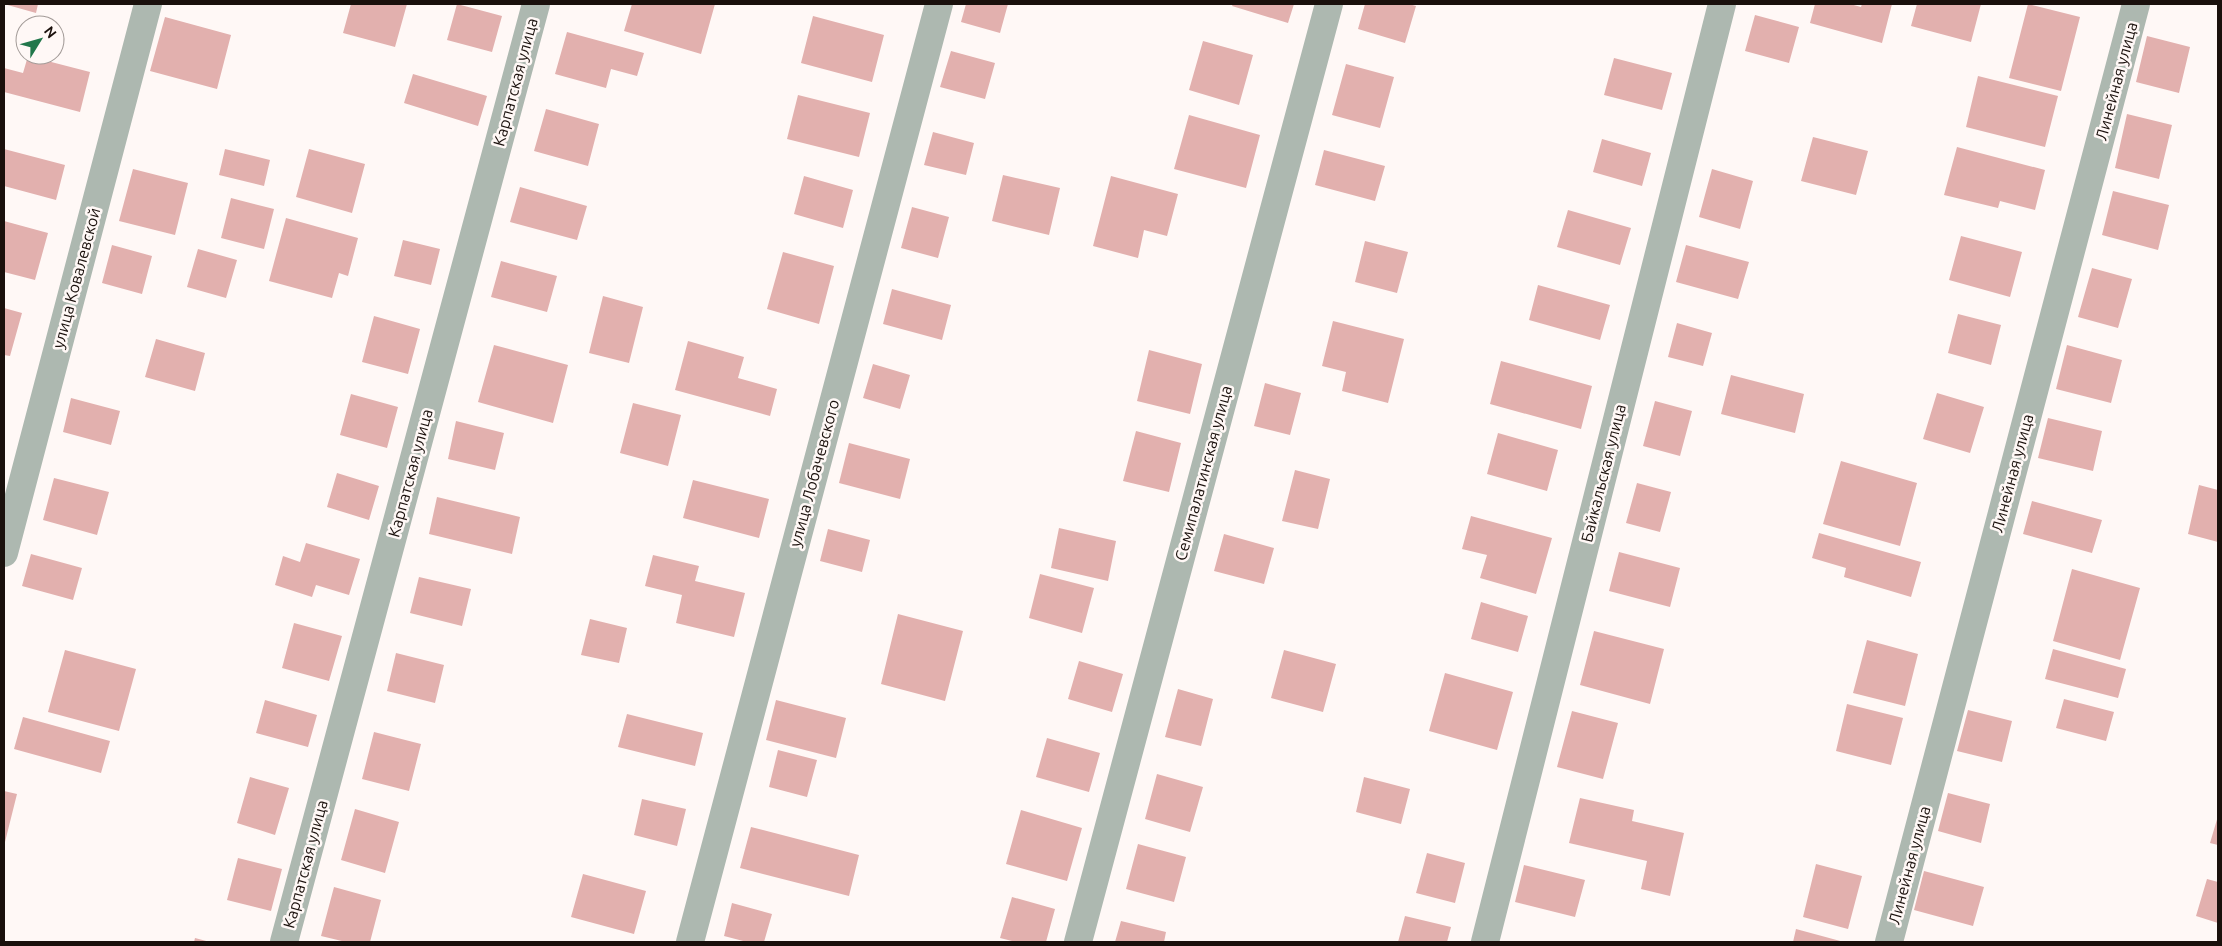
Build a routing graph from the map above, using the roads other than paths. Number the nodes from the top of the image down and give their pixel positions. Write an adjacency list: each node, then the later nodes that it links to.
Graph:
1 (148, 4): 7 (street, улица Ковалевской)
2 (536, 4): 8 (street, Карпатская улица)
3 (938, 4): 9 (street, улица Лобачевского)
4 (1329, 4): 10 (street, Семипалатинская улица)
5 (1722, 4): 11 (street, Байкальская улица)
6 (2136, 4): 12 (street, Линейная улица)
7 (4, 553)
8 (284, 942)
9 (690, 942)
10 (1078, 942)
11 (1485, 942)
12 (1889, 942)

